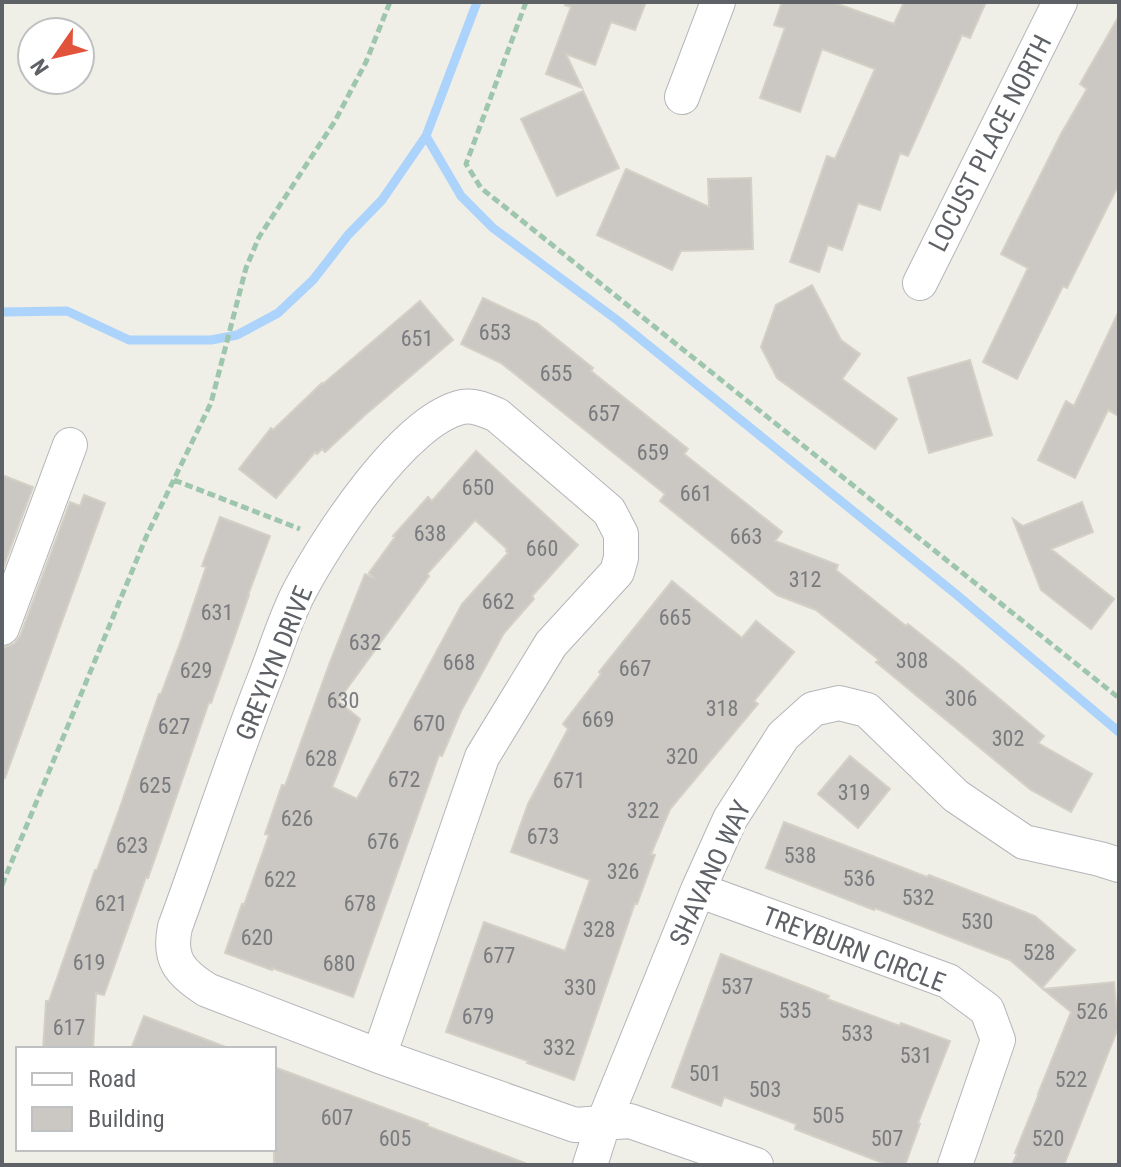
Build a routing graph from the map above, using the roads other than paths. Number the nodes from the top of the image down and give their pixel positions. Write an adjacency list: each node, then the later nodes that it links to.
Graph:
1 (718, 2): 3 (street)
2 (1060, 2): 4 (street, LOCUST PLACE NORTH)
3 (682, 97)
4 (920, 283)
5 (70, 445): 6 (street)
6 (2, 628)
7 (1119, 865): 8 (street, SHAVANO WAY)
8 (698, 890): 10 (street, SHAVANO WAY); 13 (street, TREYBURN CIRCLE)
9 (379, 1056): 9 (street, GREYLYN DRIVE); 10 (street, GREYLYN DRIVE)
10 (603, 1124): 11 (street, SHAVANO WAY); 12 (street)
11 (590, 1165)
12 (756, 1165)
13 (955, 1165)

